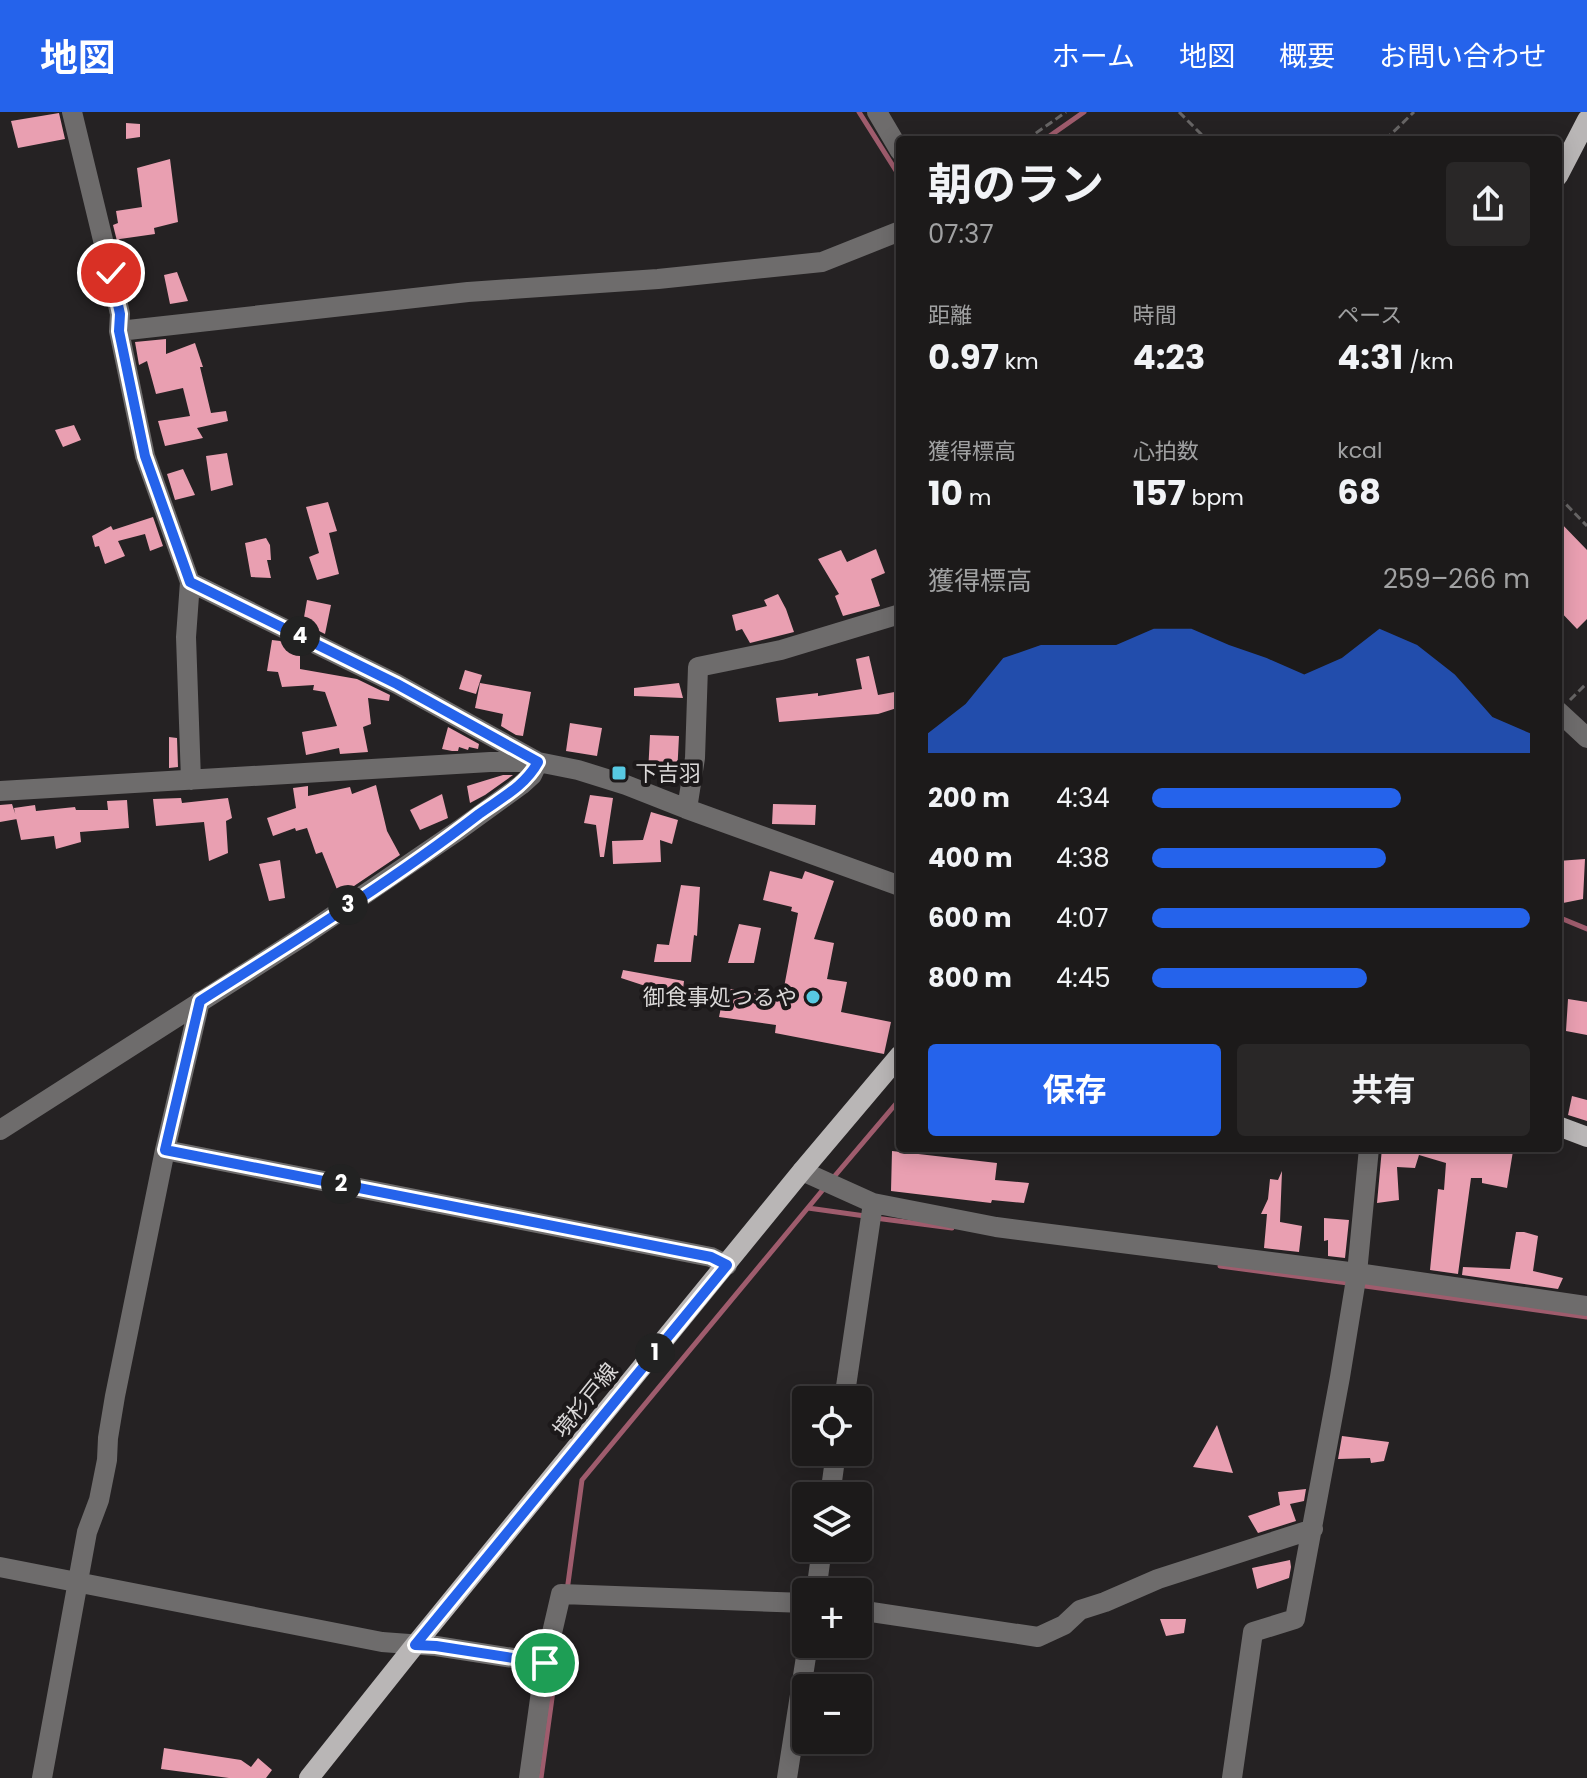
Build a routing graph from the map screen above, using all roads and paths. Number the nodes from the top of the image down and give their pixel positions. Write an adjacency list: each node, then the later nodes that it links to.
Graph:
1 (72, 112): 13 (street)
2 (877, 112): 10 (street)
3 (1066, 112): 7 (path)
4 (1179, 112): 8 (path)
5 (1414, 112): 9 (path)
6 (1587, 120): 11 (main road)
7 (1032, 136)
8 (1203, 136)
9 (1389, 136)
10 (896, 144)
11 (1562, 168)
12 (896, 233): 13 (street)
13 (119, 331): 16 (street)
14 (1562, 500): 15 (path)
15 (1587, 526)
16 (190, 582): 20 (street); 21 (street)
17 (896, 615): 23 (street)
18 (1562, 715): 19 (street)
19 (1587, 738)
20 (538, 762): 21 (street); 23 (street); 25 (street)
21 (191, 780): 22 (street)
22 (0, 791)
23 (687, 809): 24 (street)
24 (896, 885)
25 (200, 1001): 28 (street); 30 (street)
26 (896, 1060): 32 (main road, 境杉戸線)
27 (1562, 1128): 29 (main road)
28 (0, 1130)
29 (1587, 1137)
30 (165, 1150): 34 (street); 40 (street)
31 (1369, 1152): 35 (street)
32 (802, 1171): 33 (street); 34 (main road, 境杉戸線)
33 (873, 1203): 35 (street); 37 (street)
34 (727, 1265): 43 (main road, 境杉戸線)
35 (1357, 1273): 36 (street); 38 (street)
36 (1587, 1306)
37 (846, 1386)
38 (1313, 1529): 42 (street); 50 (street)
39 (0, 1567): 40 (street)
40 (79, 1582): 43 (street); 46 (street)
41 (792, 1602): 45 (street)
42 (872, 1612)
43 (415, 1645): 45 (street); 47 (main road, 境杉戸線)
44 (806, 1658): 49 (street)
45 (545, 1663): 48 (street)
46 (42, 1778)
47 (309, 1778)
48 (529, 1778)
49 (787, 1778)
50 (1232, 1778)

